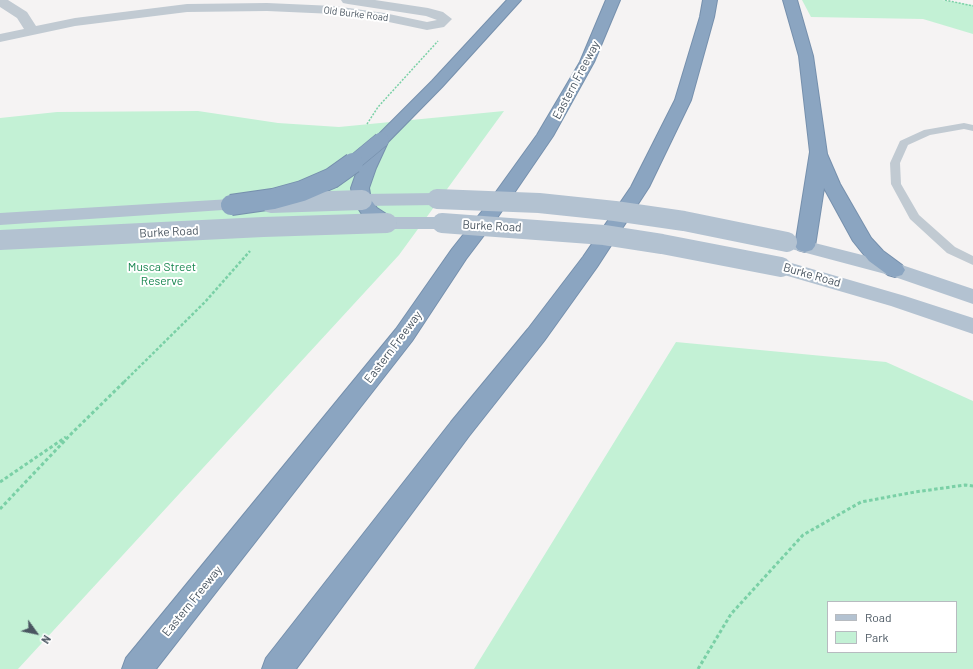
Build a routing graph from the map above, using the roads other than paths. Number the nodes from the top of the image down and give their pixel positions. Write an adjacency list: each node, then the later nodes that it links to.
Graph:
1 (157, 0): 11 (street, Old Burke Road)
2 (348, 0): 8 (street, Old Burke Road)
3 (514, 0): 14 (highway)
4 (613, 0): 27 (highway, Eastern Freeway)
5 (710, 0): 28 (highway)
6 (790, 0): 15 (highway)
7 (0, 1): 11 (street)
8 (373, 1): 9 (street); 9 (street, Old Burke Road)
9 (362, 14): 11 (street, Old Burke Road)
10 (0, 26): 11 (street, Old Burke Road)
11 (29, 26): 12 (street, Old Burke Road)
12 (0, 38)
13 (973, 128): 22 (lane)
14 (381, 140): 16 (highway, bridge); 17 (highway, bridge)
15 (819, 152): 21 (highway); 24 (highway)
16 (362, 200): 17 (main road, Burke Road, bridge); 19 (highway); 21 (main road, Burke Road, bridge)
17 (231, 205): 18 (main road, Burke Road)
18 (0, 219)
19 (387, 223): 20 (main road, Burke Road, bridge); 23 (main road, Burke Road, bridge)
20 (0, 240)
21 (796, 244): 23 (main road); 24 (main road, Burke Road)
22 (973, 261)
23 (789, 268): 26 (main road, Burke Road)
24 (895, 270): 25 (main road, Burke Road)
25 (973, 297)
26 (973, 326)
27 (137, 669)
28 (277, 669)

